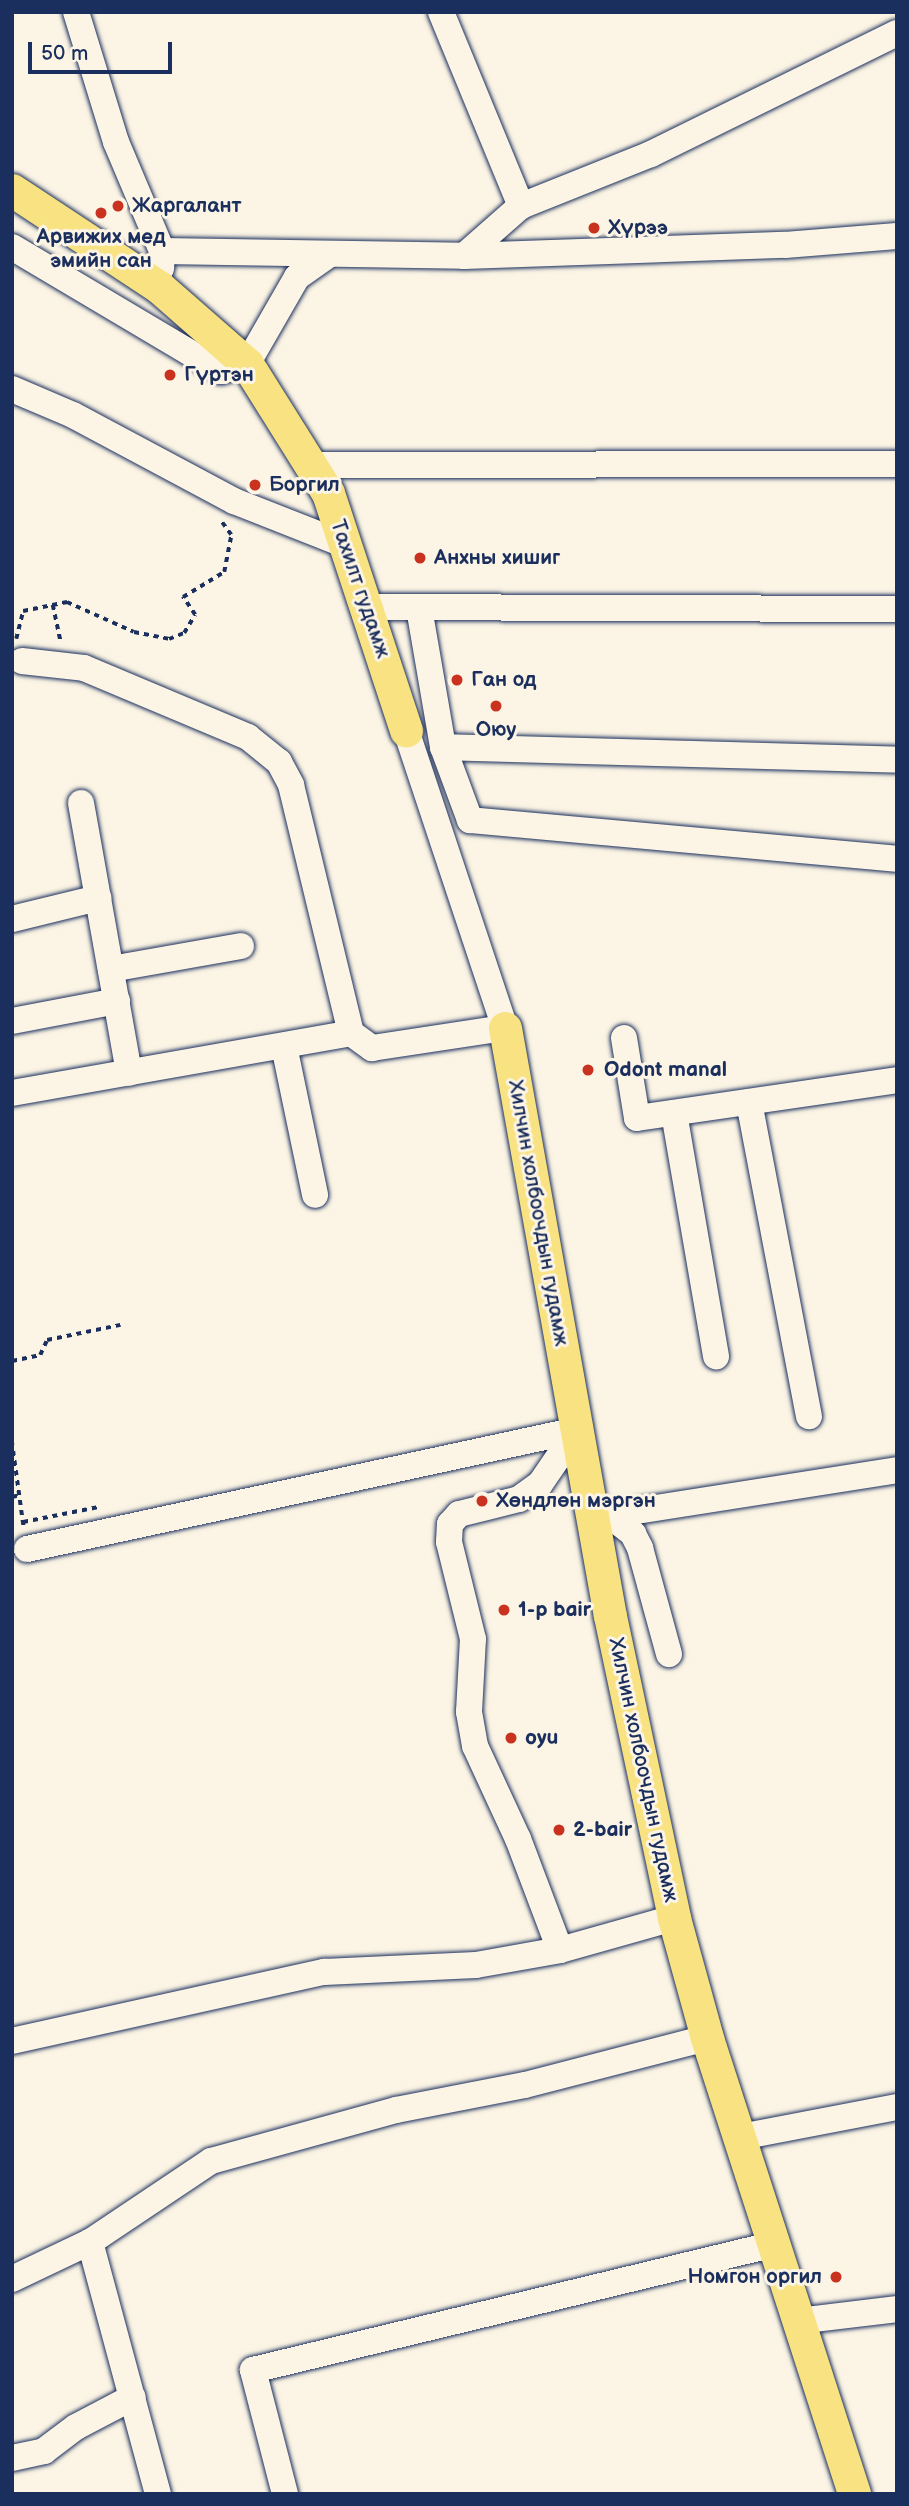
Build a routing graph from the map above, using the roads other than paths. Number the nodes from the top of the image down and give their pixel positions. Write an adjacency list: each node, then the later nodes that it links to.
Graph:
1 (76, 12): 8 (street)
2 (441, 12): 5 (street)
3 (897, 33): 5 (street)
4 (12, 190): 11 (main road, Тахилт гудамж)
5 (521, 206): 10 (street)
6 (897, 236): 10 (street)
7 (12, 247): 12 (street)
8 (162, 251): 9 (street); 11 (street)
9 (329, 255): 10 (street); 12 (street)
10 (464, 256)
11 (159, 287): 12 (main road, Тахилт гудамж)
12 (247, 364): 15 (main road, Тахилт гудамж)
13 (12, 389): 16 (street)
14 (897, 464): 15 (street)
15 (313, 465): 16 (main road, Тахилт гудамж)
16 (343, 544): 17 (main road, Тахилт гудамж)
17 (368, 607): 18 (street); 21 (main road, Тахилт гудамж)
18 (419, 608): 19 (street); 22 (street)
19 (897, 609)
20 (22, 661): 33 (street)
21 (407, 730): 32 (street, Тахилт гудамж)
22 (443, 747): 23 (street); 25 (street)
23 (897, 760)
24 (81, 803): 26 (street)
25 (897, 859)
26 (98, 898): 27 (street); 29 (street)
27 (12, 919)
28 (241, 946): 29 (street)
29 (111, 970): 30 (street)
30 (117, 1001): 31 (street); 36 (street)
31 (12, 1021)
32 (505, 1028): 33 (street); 44 (main road, Хилчин холбоочдын гудамж)
33 (351, 1033): 35 (street)
34 (624, 1038): 40 (street)
35 (284, 1046): 36 (street); 41 (street)
36 (130, 1073): 38 (street)
37 (897, 1080): 39 (street)
38 (13, 1089)
39 (749, 1102): 40 (street); 43 (street)
40 (674, 1113): 42 (street)
41 (315, 1195)
42 (716, 1356)
43 (808, 1416)
44 (577, 1430): 46 (main road, Хилчин холбоочдын гудамж); 47 (street); 50 (street)
45 (897, 1470): 46 (street)
46 (600, 1516): 48 (street); 49 (main road, Хилчин холбоочдын гудамж)
47 (27, 1549)
48 (669, 1654)
49 (674, 1918): 50 (street); 51 (main road, Хилчин холбоочдын гудамж)
50 (560, 1950): 52 (street)
51 (708, 2038): 54 (main road, Хилчин холбоочдын гудамж); 55 (street)
52 (12, 2041)
53 (897, 2107): 54 (street)
54 (740, 2137): 56 (main road, Хилчин холбоочдын гудамж)
55 (90, 2242): 57 (street); 60 (street)
56 (775, 2244): 59 (main road, Хилчин холбоочдын гудамж); 63 (street)
57 (12, 2279)
58 (897, 2309): 59 (street)
59 (797, 2321): 64 (main road, Хилчин холбоочдын гудамж)
60 (133, 2397): 61 (street); 62 (street)
61 (12, 2458)
62 (158, 2494)
63 (285, 2494)
64 (854, 2494)

